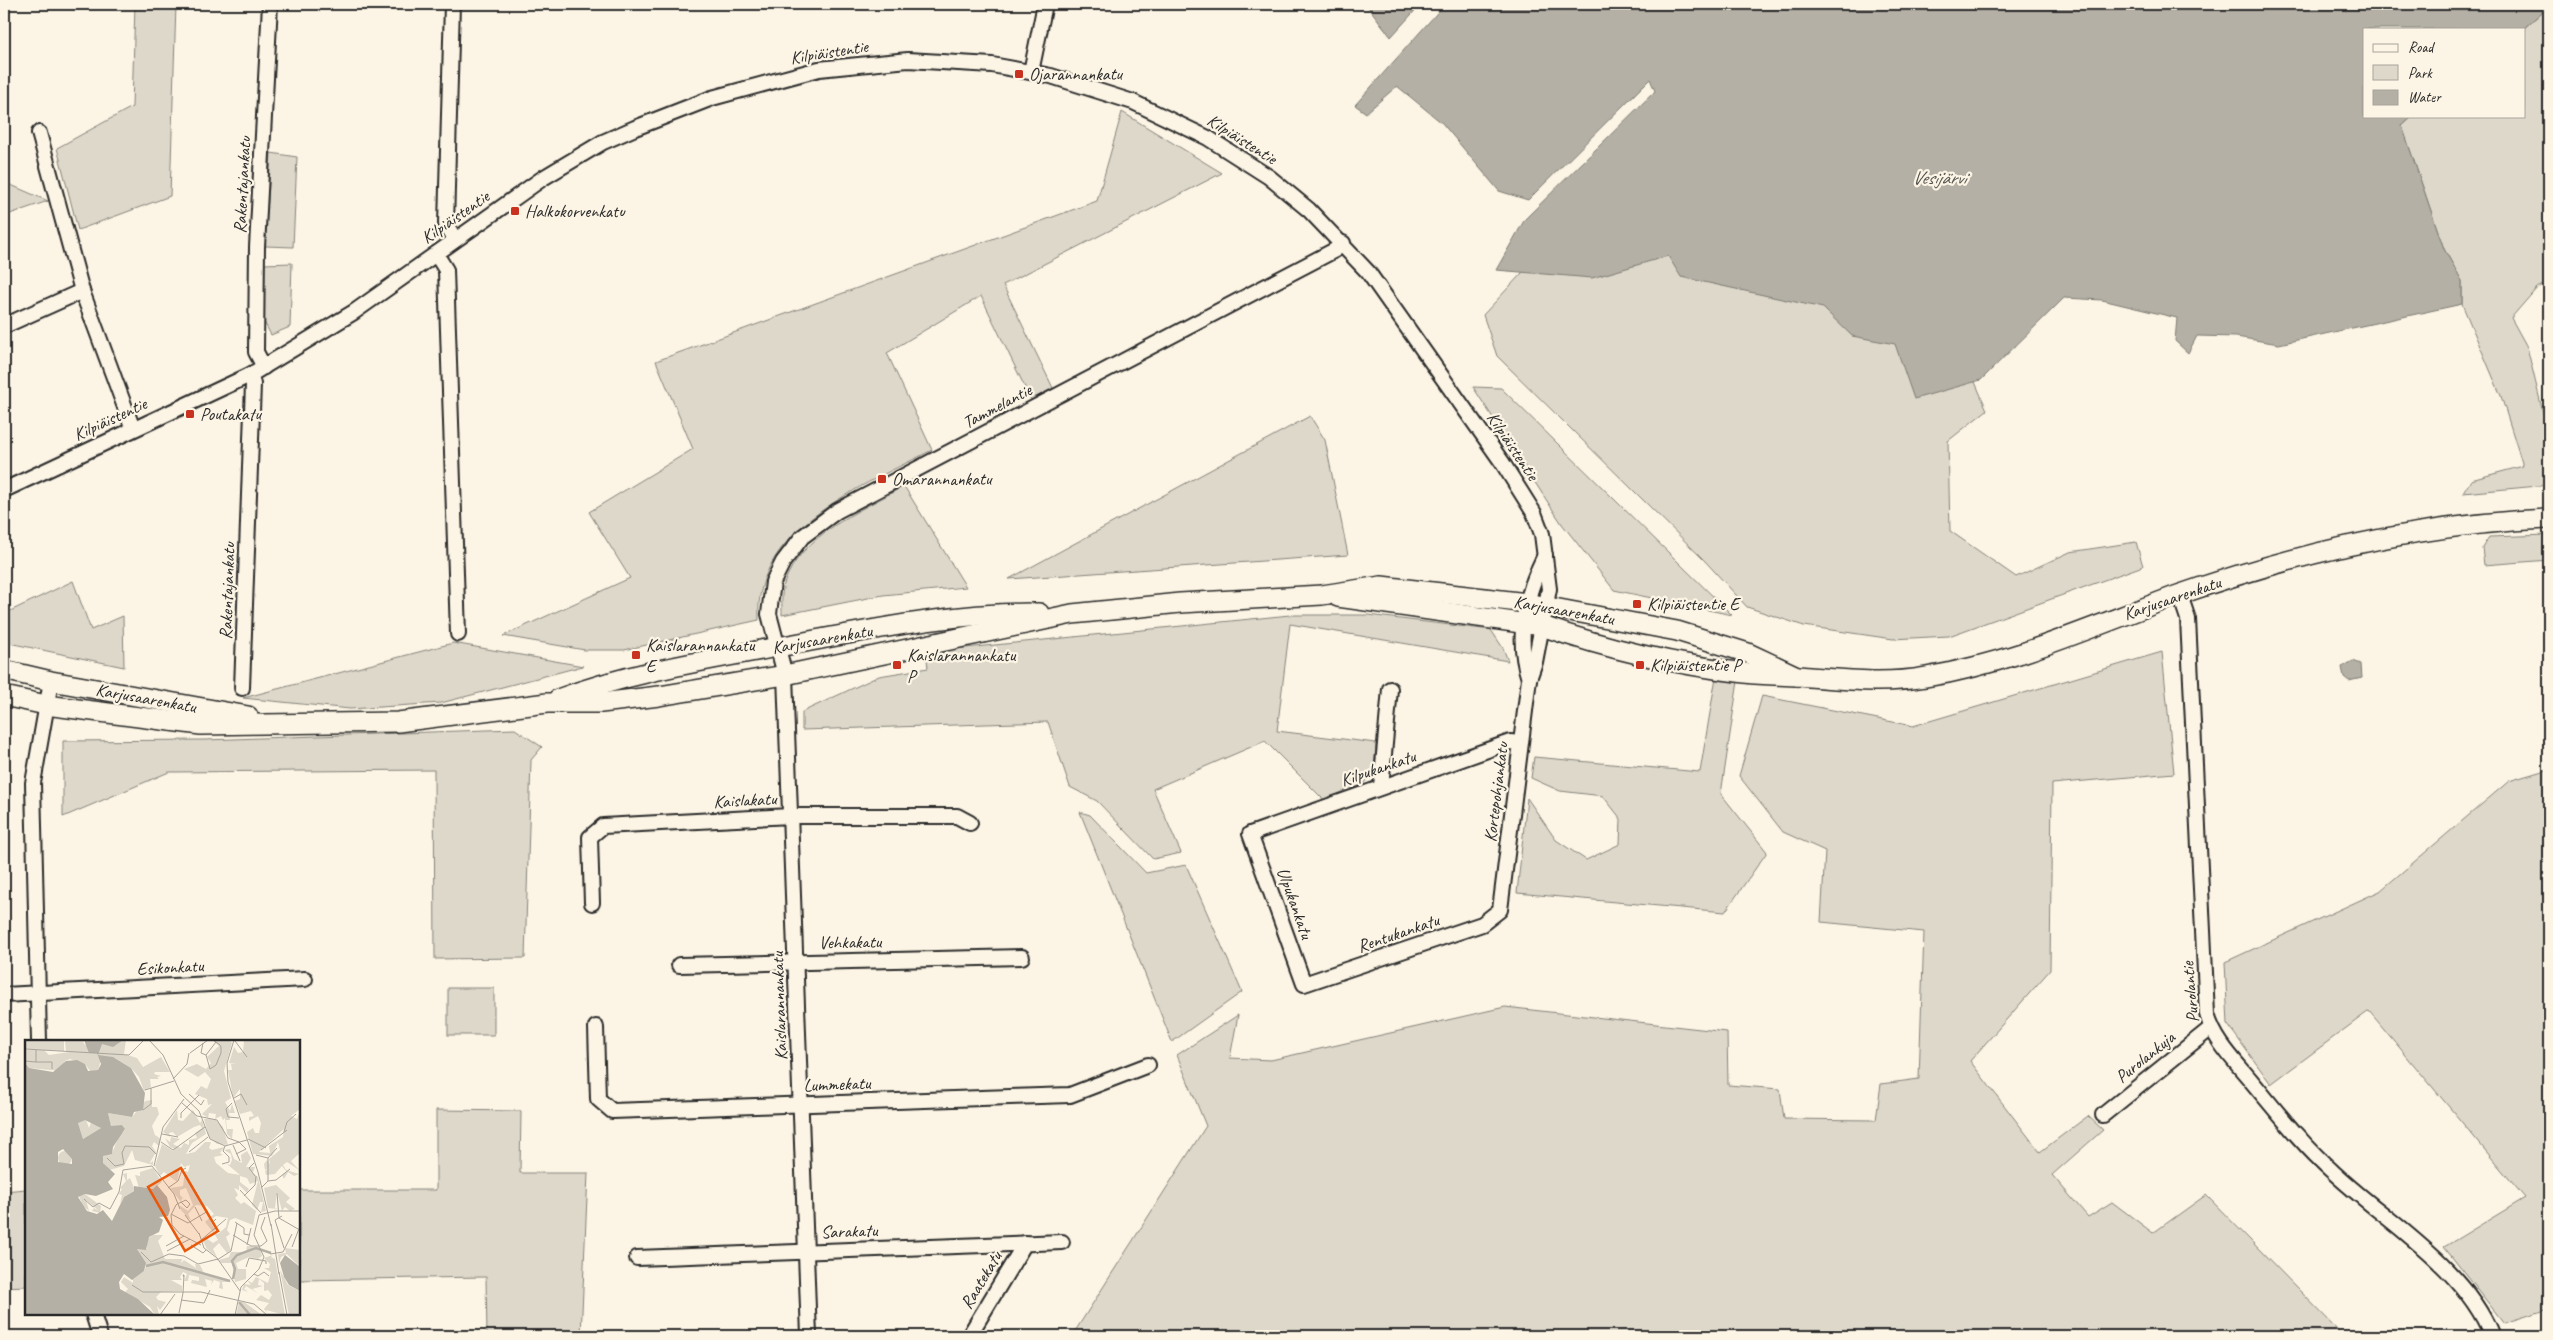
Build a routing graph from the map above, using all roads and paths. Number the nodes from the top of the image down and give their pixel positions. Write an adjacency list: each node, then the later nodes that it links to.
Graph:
1 (270, 4): 11 (street, Rakentajankatu)
2 (452, 4): 6 (street)
3 (1045, 4): 4 (street)
4 (1030, 72): 6 (street, Kilpiäistentie); 7 (street, Kilpiäistentie)
5 (39, 133): 9 (street)
6 (455, 239): 8 (street, Kilpiäistentie)
7 (1343, 243): 18 (street, Kilpiäistentie); 22 (street, Tammelantie)
8 (436, 254): 11 (street, Kilpiäistentie); 21 (street)
9 (82, 291): 10 (street); 13 (street)
10 (4, 326)
11 (264, 367): 12 (street, Kilpiäistentie)
12 (250, 375): 13 (street, Kilpiäistentie); 27 (street, Rakentajankatu)
13 (133, 429): 14 (street, Kilpiäistentie)
14 (4, 490)
15 (2549, 518): 17 (street, Karjusaarenkatu)
16 (1322, 594): 18 (street, Karjusaarenkatu); 19 (street, Karjusaarenkatu); 20 (street, Karjusaarenkatu)
17 (2180, 595): 25 (street, Karjusaarenkatu); 48 (street, Purolantie)
18 (1536, 604): 20 (street, Kilpiäistentie); 25 (street, Karjusaarenkatu)
19 (1072, 614): 22 (street, Karjusaarenkatu); 24 (street, Karjusaarenkatu)
20 (1533, 625): 25 (street, Karjusaarenkatu); 33 (street, Kortepohjankatu)
21 (458, 634)
22 (778, 647): 24 (street, Tammelantie); 30 (street, Karjusaarenkatu)
23 (4, 670): 26 (street, Karjusaarenkatu)
24 (785, 675): 30 (street, Karjusaarenkatu); 35 (street, Kaislarannankatu)
25 (1797, 676)
26 (51, 681): 31 (street); 32 (street, Karjusaarenkatu)
27 (242, 688)
28 (1390, 689): 34 (street)
29 (4, 696): 31 (street, Karjusaarenkatu)
30 (548, 703): 32 (street, Karjusaarenkatu)
31 (46, 705): 32 (street, Karjusaarenkatu); 45 (street)
32 (288, 723)
33 (1521, 743): 34 (street, Kilpukankatu); 39 (street, Kortepohjankatu)
34 (1380, 787): 37 (street, Kilpukankatu)
35 (791, 816): 36 (street, Kaislakatu); 38 (street, Kaislakatu); 41 (street, Kaislarannankatu)
36 (970, 823)
37 (1250, 834): 44 (street, Ulpukankatu)
38 (592, 902)
39 (1500, 910): 44 (street, Rentukankatu)
40 (1022, 957): 41 (street, Vehkakatu)
41 (796, 961): 42 (street, Vehkakatu); 51 (street, Kaislarannankatu)
42 (679, 965)
43 (305, 978): 45 (street, Esikonkatu)
44 (1304, 984)
45 (37, 993): 46 (street, Esikonkatu); 49 (street)
46 (4, 995)
47 (596, 1027): 51 (street, Lummekatu)
48 (2211, 1028): 52 (street, Purolankuja); 61 (street, Purolantie)
49 (40, 1040)
50 (1148, 1065): 51 (street, Lummekatu)
51 (801, 1104): 55 (street, Kaislarannankatu)
52 (2104, 1115)
53 (1062, 1242): 54 (street, Sarakatu)
54 (1025, 1243): 55 (street, Sarakatu); 60 (street, Raatekatu)
55 (806, 1252): 56 (street, Sarakatu); 59 (street, Kaislarannankatu)
56 (638, 1258)
57 (93, 1315): 58 (street)
58 (100, 1336)
59 (809, 1336)
60 (969, 1336)
61 (2492, 1336)

